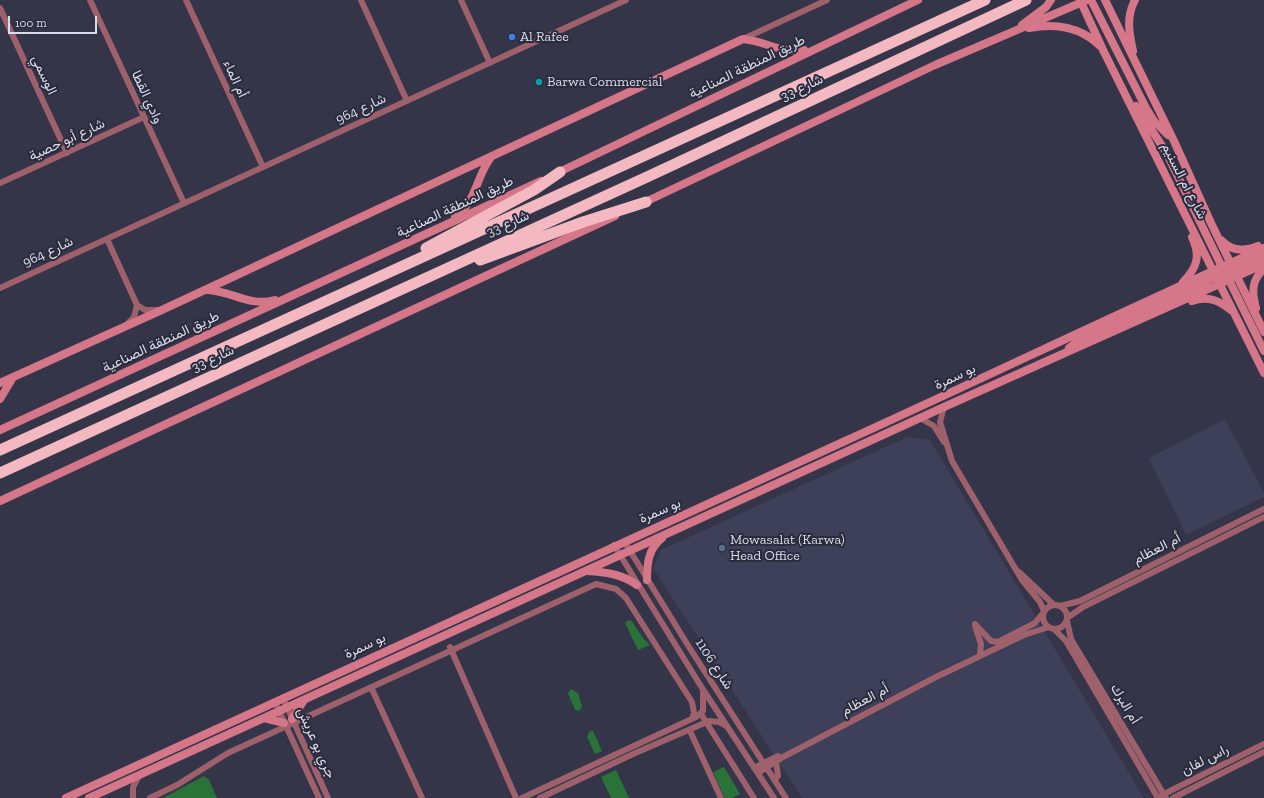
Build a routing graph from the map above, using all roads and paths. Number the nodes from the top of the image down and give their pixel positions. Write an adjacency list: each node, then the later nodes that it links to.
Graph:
1 (90, 0): 25 (street, وادي القطا)
2 (194, 0): 15 (street)
3 (361, 0): 24 (street)
4 (461, 0): 21 (street)
5 (626, 0): 21 (street, شارع 964)
6 (827, 0): 18 (street, طريق المنطقة الصناعية)
7 (918, 0): 19 (street, طريق المنطقة الصناعية)
8 (985, 0): 43 (highway, شارع 33)
9 (1026, 0): 45 (highway, شارع 33)
10 (1051, 0): 17 (street)
11 (1091, 0): 26 (street)
12 (1105, 0): 22 (street, شارع ام السنيم)
13 (1135, 0): 22 (street)
14 (1083, 1): 17 (street); 20 (street, شارع ام السنيم)
15 (187, 2): 29 (street, أم الماء)
16 (0, 8): 27 (street, الوسمي)
17 (1014, 32): 20 (street); 33 (street)
18 (743, 39): 19 (street); 28 (street, طريق المنطقة الصناعية)
19 (815, 48): 30 (street, طريق المنطقة الصناعية)
20 (1104, 52): 23 (street, شارع ام السنيم)
21 (490, 63): 24 (street, شارع 964)
22 (1138, 69): 26 (street, شارع ام السنيم)
23 (1118, 79): 32 (street, شارع ام السنيم); 44 (street)
24 (407, 101): 29 (street, شارع 964)
25 (144, 118): 27 (street, شارع أبو حصية); 34 (street, وادي القطا)
26 (1174, 141): 35 (street, شارع ام السنيم)
27 (67, 153): 31 (street, شارع أبو حصية)
28 (494, 154): 36 (street); 48 (street, طريق المنطقة الصناعية)
29 (263, 167): 34 (street, شارع 964)
30 (560, 172): 36 (street, طريق المنطقة الصناعية); 43 (highway)
31 (0, 184)
32 (1176, 194): 44 (street, شارع ام السنيم); 46 (street)
33 (646, 202): 45 (highway); 68 (street)
34 (184, 204): 37 (street, شارع 964)
35 (1211, 223): 38 (street); 44 (street, شارع ام السنيم)
36 (434, 231): 49 (street, طريق المنطقة الصناعية)
37 (107, 239): 47 (street, شارع 964); 50 (street)
38 (1264, 243)
39 (1264, 248): 44 (street, بو سمرة)
40 (1264, 255): 44 (street)
41 (1264, 264): 44 (street, بو سمرة)
42 (1264, 269): 54 (street)
43 (390, 272): 66 (highway, شارع 33)
44 (1225, 273): 46 (street, بو سمرة); 52 (street, شارع ام السنيم); 54 (street, شارع ام السنيم); 55 (street, بو سمرة); 56 (street); 57 (street)
45 (430, 276): 67 (highway, شارع 33)
46 (1178, 286): 72 (street, بو سمرة)
47 (0, 288)
48 (205, 290): 49 (street); 51 (street, طريق المنطقة الصناعية)
49 (296, 294): 64 (street, طريق المنطقة الصناعية)
50 (137, 305): 51 (street); 53 (street)
51 (164, 309): 53 (street, طريق المنطقة الصناعية)
52 (1234, 313): 55 (street); 58 (street, شارع ام السنيم)
53 (124, 327): 59 (street, طريق المنطقة الصناعية)
54 (1263, 329)
55 (1116, 331): 57 (street, بو سمرة)
56 (1264, 351)
57 (1060, 354): 62 (street, بو سمرة)
58 (1264, 373)
59 (14, 377): 60 (street, طريق المنطقة الصناعية); 61 (street)
60 (0, 383)
61 (0, 399)
62 (944, 407): 63 (street, بو سمرة); 65 (street)
63 (920, 418): 65 (street); 71 (street, بو سمرة)
64 (0, 430)
65 (946, 445): 79 (street)
66 (0, 450)
67 (0, 473)
68 (0, 501)
69 (1264, 509): 76 (street, أم العظام)
70 (1264, 517): 77 (street, أم العظام)
71 (666, 534): 74 (street, بو سمرة); 80 (street)
72 (624, 541): 73 (street, بو سمرة); 74 (street, شارع 1106)
73 (614, 546): 75 (street, شارع 1106); 90 (street, بو سمرة)
74 (629, 551): 75 (street, بو سمرة); 80 (street, شارع 1106)
75 (620, 555): 78 (street, بو سمرة); 81 (street, شارع 1106)
76 (1158, 562): 77 (street); 82 (street, أم العظام)
77 (1161, 568): 84 (street, أم العظام)
78 (586, 570): 81 (street); 91 (street, بو سمرة)
79 (1019, 572): 82 (street); 83 (street)
80 (647, 580): 104 (street, شارع 1106)
81 (638, 585): 89 (street, شارع 1106)
82 (1057, 605): 83 (street); 84 (street)
83 (1044, 612): 85 (street); 87 (street)
84 (1067, 619): 85 (street); 109 (street, أم البرك)
85 (1051, 628): 87 (street, أم العظام); 109 (street, أم البرك)
86 (450, 648): 88 (street); 97 (street); 121 (street)
87 (980, 655): 106 (street, أم العظام)
88 (371, 687): 98 (street); 120 (street)
89 (702, 688): 95 (street); 101 (street, شارع 1106)
90 (283, 698): 92 (street, بو سمرة); 93 (street, جري بو عريش)
91 (304, 700): 93 (street, بو سمرة); 98 (street)
92 (275, 702): 94 (street, جري بو عريش); 114 (street, بو سمرة)
93 (287, 707): 94 (street, بو سمرة); 98 (street, جري بو عريش)
94 (279, 711): 96 (street, بو سمرة); 100 (street, جري بو عريش)
95 (700, 714): 97 (street); 99 (street)
96 (264, 718): 100 (street); 110 (street, بو سمرة)
97 (692, 719): 122 (street)
98 (293, 720): 100 (street); 119 (street, جري بو عريش)
99 (705, 723): 101 (street); 102 (street); 125 (street)
100 (285, 724): 117 (street); 118 (street, جري بو عريش)
101 (727, 726): 108 (street, شارع 1106)
102 (690, 731): 123 (street); 124 (street)
103 (1264, 744): 112 (street, راس لفان)
104 (758, 752): 106 (street); 107 (street, شارع 1106)
105 (1264, 752): 128 (street, راس لفان)
106 (777, 759): 107 (street, أم العظام); 111 (street)
107 (766, 764): 108 (street, أم العظام); 111 (street, شارع 1106)
108 (756, 770): 126 (street, شارع 1106)
109 (1148, 773): 112 (street, أم البرك); 113 (street, أم البرك)
110 (139, 776): 115 (street, بو سمرة); 116 (street)
111 (775, 779): 127 (street, شارع 1106)
112 (1165, 796): 113 (street, راس لفان)
113 (1157, 797)
114 (66, 798)
115 (89, 798)
116 (132, 798)
117 (150, 798)
118 (319, 798)
119 (328, 798)
120 (422, 798)
121 (516, 798)
122 (522, 798)
123 (540, 798)
124 (721, 798)
125 (754, 798)
126 (774, 798)
127 (786, 798)
128 (1173, 798)

